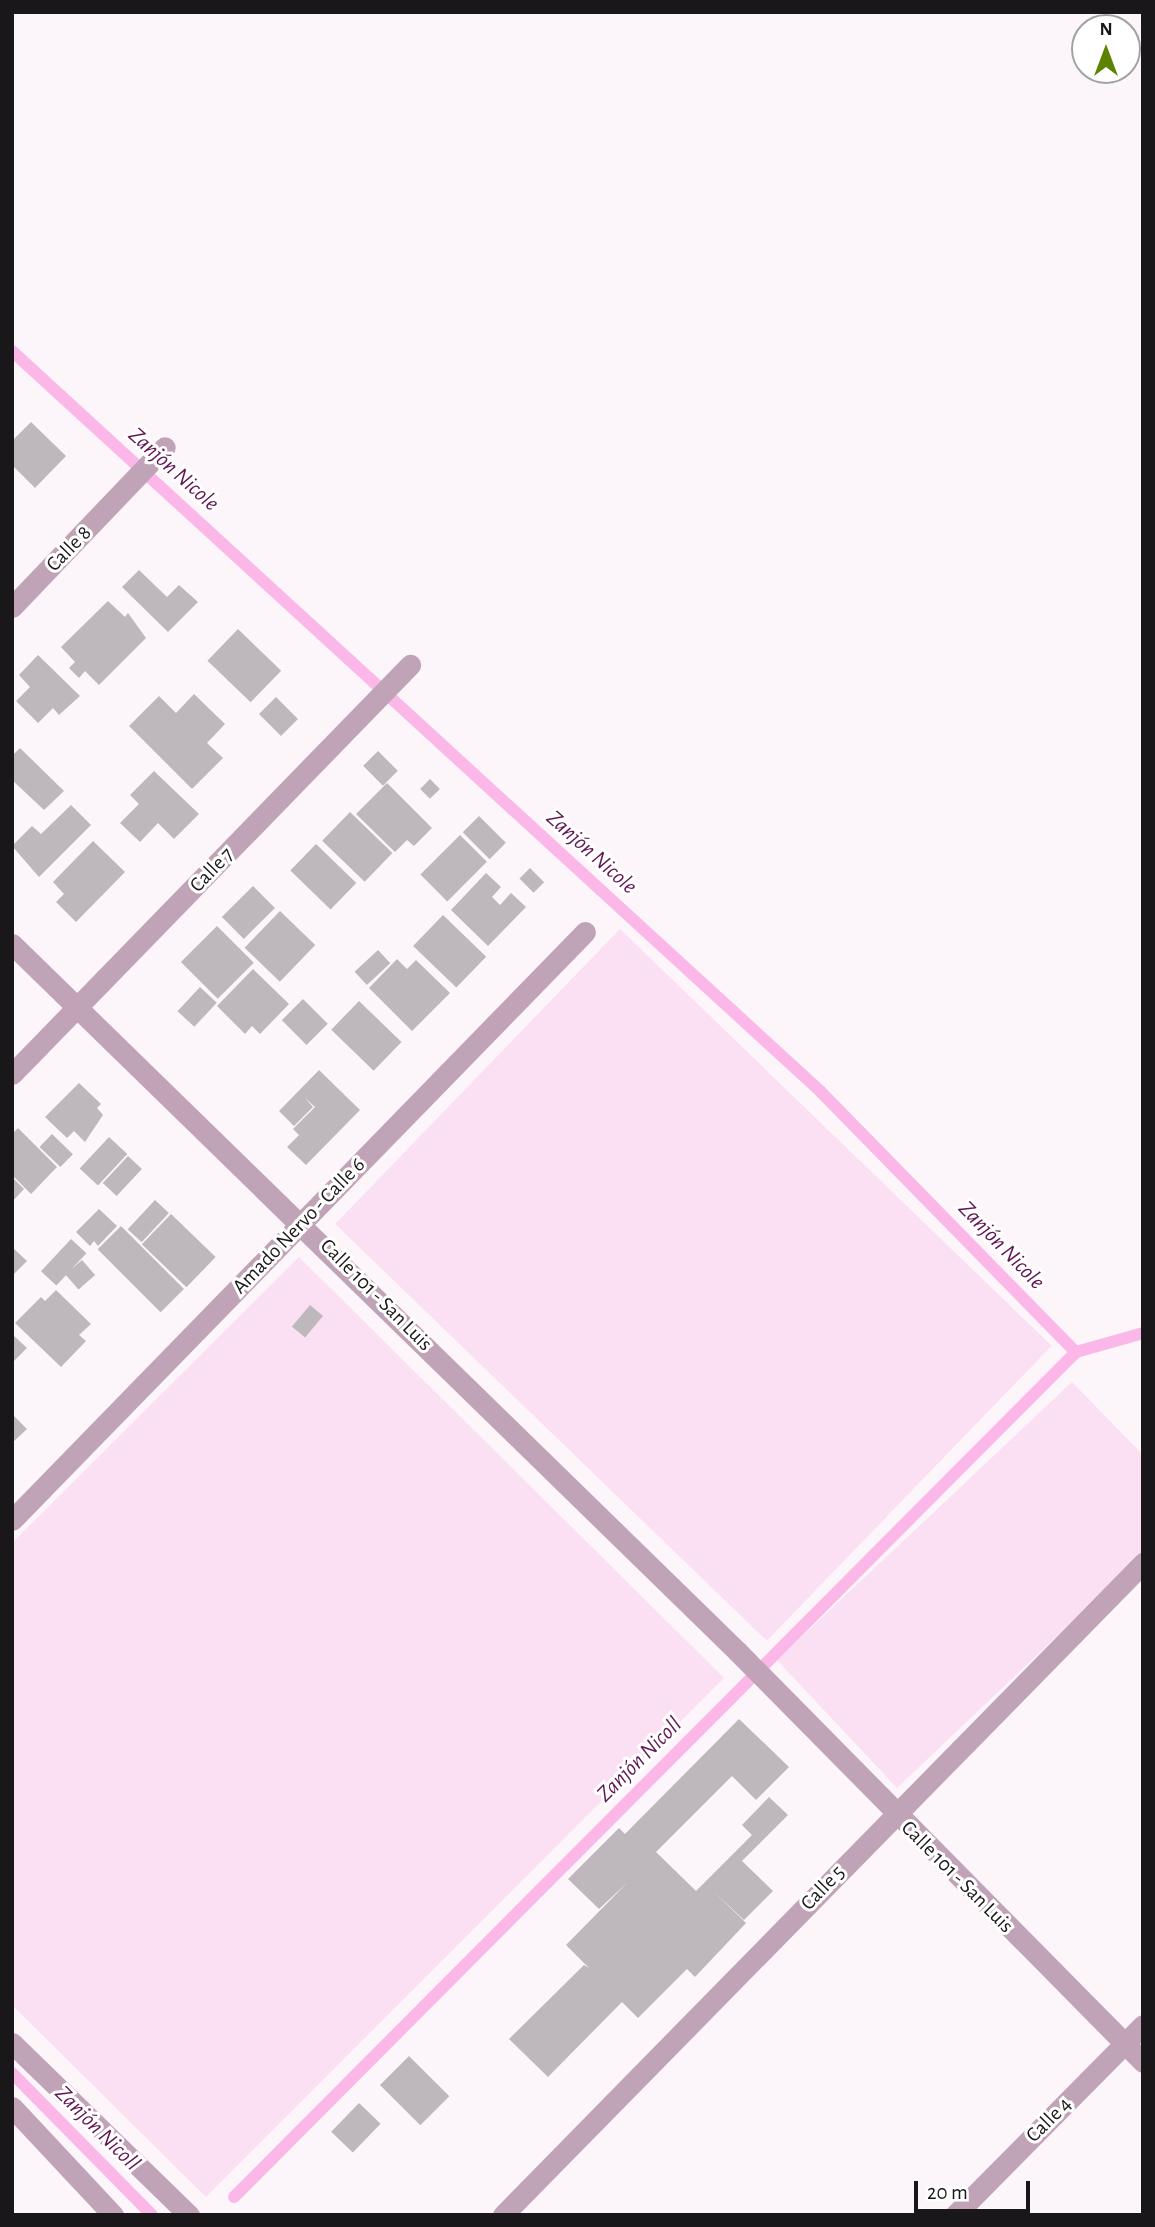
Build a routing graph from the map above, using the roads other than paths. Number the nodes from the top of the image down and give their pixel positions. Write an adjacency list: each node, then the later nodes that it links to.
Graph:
1 (165, 447): 2 (street, Calle 8)
2 (12, 607)
3 (406, 670): 6 (street, Calle 7)
4 (585, 932): 8 (street, Amado Nervo - Calle 6)
5 (12, 944): 6 (street, Calle 101 - San Luis)
6 (79, 1007): 7 (street, Calle 7); 8 (street, Calle 101 - San Luis)
7 (12, 1074)
8 (302, 1223): 9 (street, Amado Nervo - Calle 6); 11 (street, Calle 101 - San Luis)
9 (12, 1520)
10 (1143, 1563): 11 (street, Calle 5)
11 (894, 1815): 14 (street, Calle 101 - San Luis); 19 (street, Calle 5)
12 (1143, 2025): 14 (street, Calle 4)
13 (12, 2043): 18 (street)
14 (1124, 2044): 15 (street, Calle 101 - San Luis); 20 (street, Calle 4)
15 (1143, 2062)
16 (12, 2107): 17 (street)
17 (113, 2215)
18 (188, 2215)
19 (503, 2215)
20 (955, 2215)

